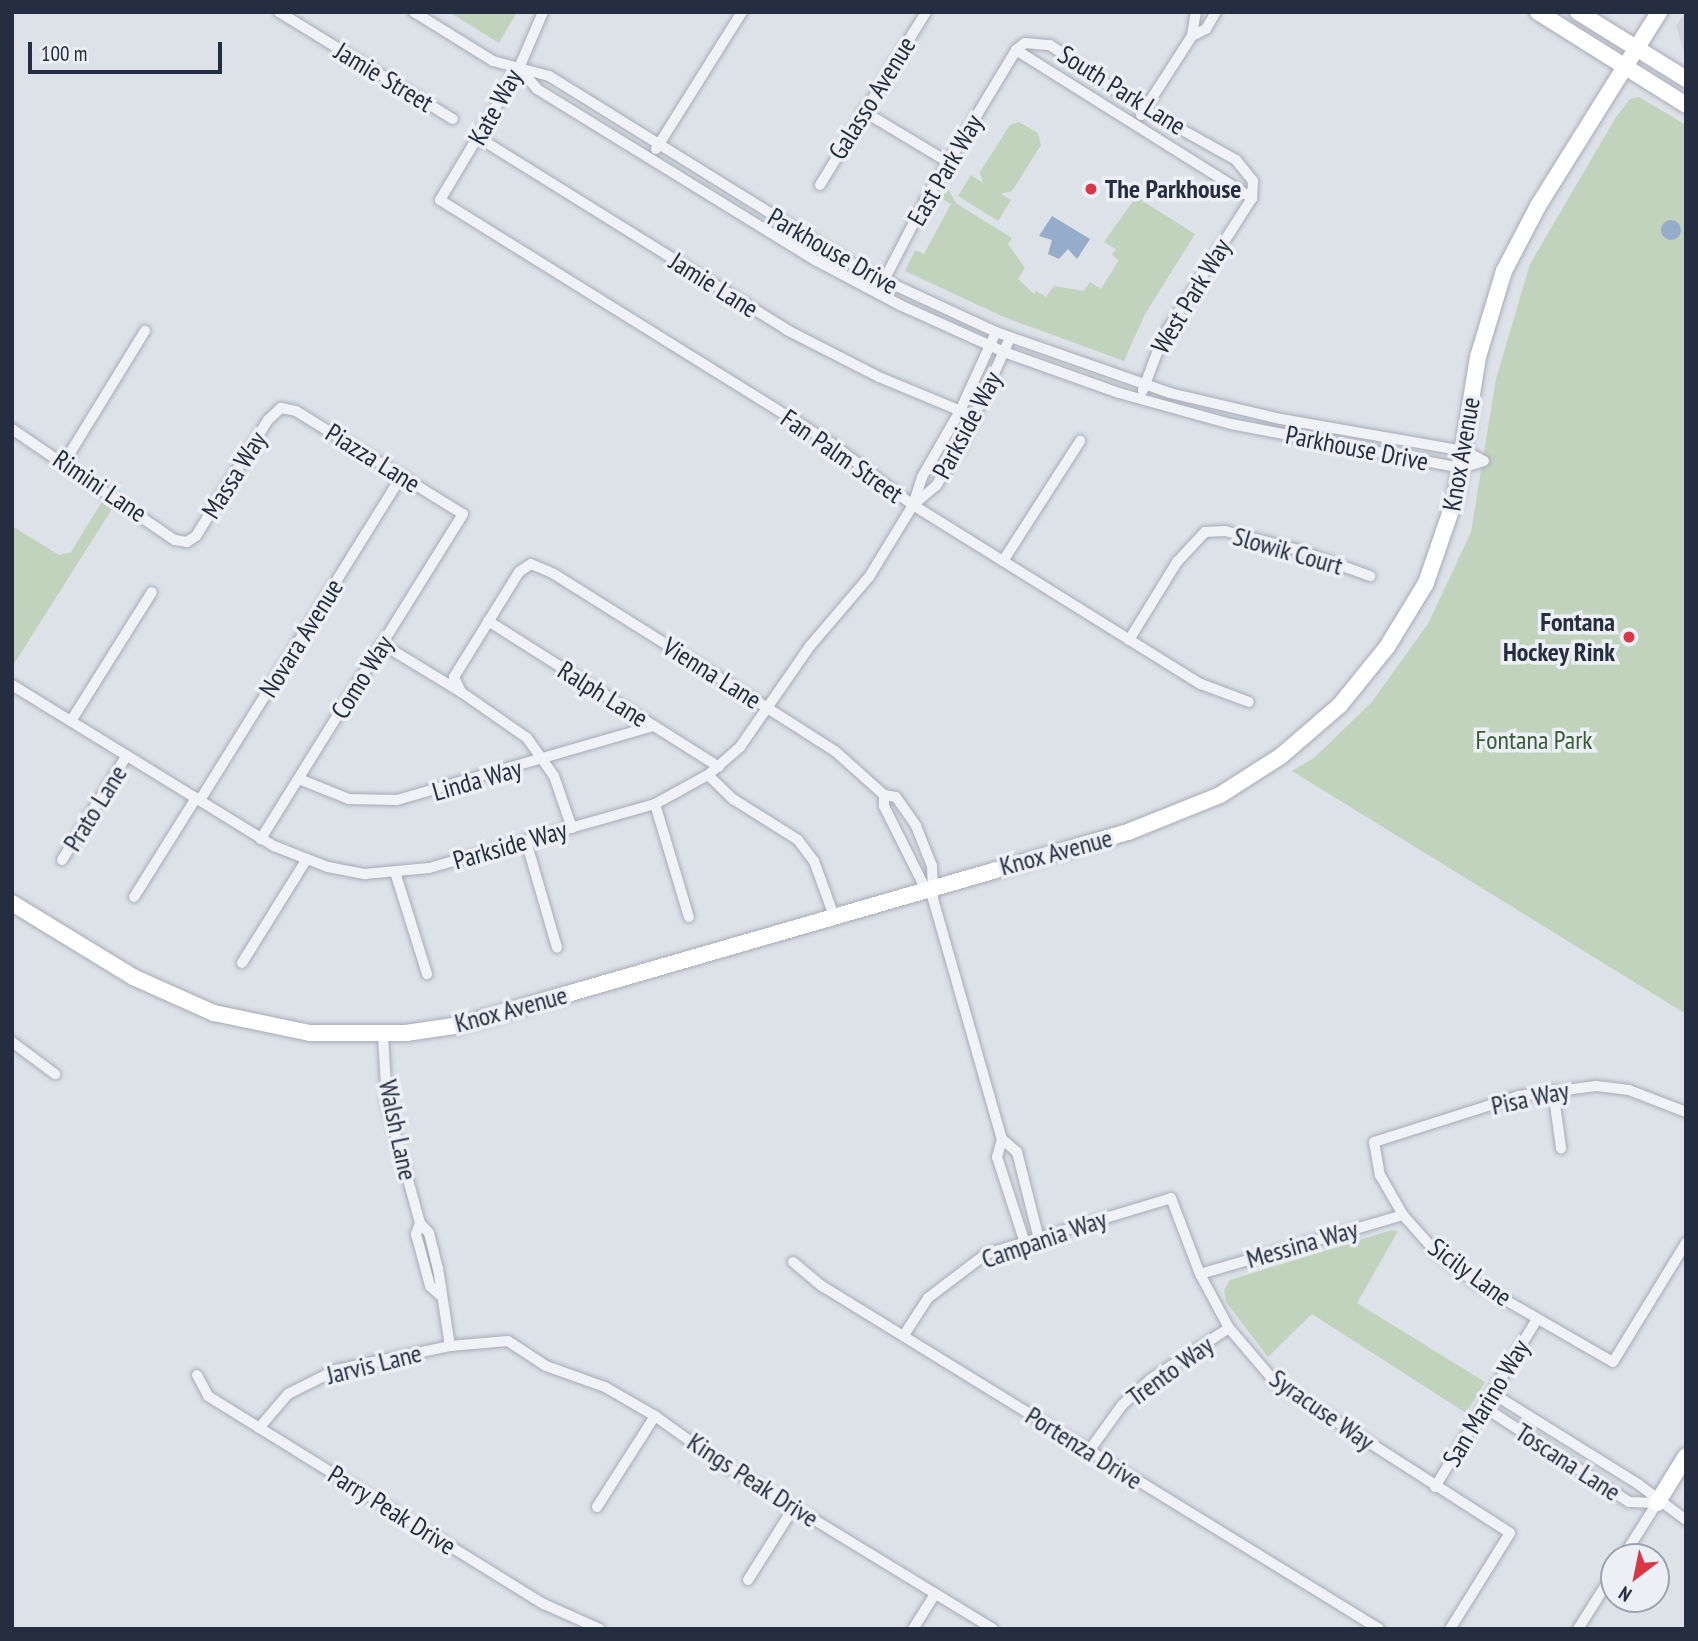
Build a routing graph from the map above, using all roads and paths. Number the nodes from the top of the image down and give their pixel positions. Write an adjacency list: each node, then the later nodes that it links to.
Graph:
1 (279, 12): 20 (street, Jamie Street)
2 (414, 12): 15 (street, Parkhouse Drive)
3 (543, 12): 15 (street, Kate Way)
4 (742, 12): 23 (street)
5 (926, 12): 19 (street, Galasso Avenue)
6 (1196, 12): 11 (street)
7 (1216, 12): 11 (street)
8 (1538, 12): 14 (street)
9 (1578, 12): 12 (street)
10 (1659, 12): 12 (street, Knox Avenue)
11 (1192, 36): 18 (street)
12 (1636, 48): 14 (street, Knox Avenue); 16 (street)
13 (1016, 50): 18 (street, South Park Lane); 21 (street, South Park Lane); 25 (street, East Park Way)
14 (1625, 67): 17 (street); 43 (street, Knox Avenue)
15 (519, 68): 22 (street, Kate Way); 23 (street, Parkhouse Drive); 24 (street, Parkhouse Drive)
16 (1686, 79)
17 (1686, 105)
18 (1144, 110): 21 (street); 27 (street, South Park Lane)
19 (863, 111): 25 (street); 26 (street, Galasso Avenue)
20 (453, 119)
21 (1136, 124): 27 (street, South Park Lane)
22 (480, 138): 28 (street, Kate Way); 39 (street, Jamie Lane)
23 (658, 146): 24 (street); 29 (street, Parkhouse Drive)
24 (651, 158): 30 (street, Parkhouse Drive)
25 (948, 162): 29 (street, East Park Way)
26 (820, 185)
27 (1252, 198): 36 (street, West Park Way)
28 (440, 200): 47 (street, Fan Palm Street)
29 (883, 282): 30 (street, East Park Way); 32 (street, Parkhouse Drive)
30 (877, 293): 34 (street, Parkhouse Drive)
31 (145, 331): 44 (street)
32 (996, 332): 33 (street, Parkhouse Drive); 34 (street, Parkside Way)
33 (1010, 338): 35 (street, Parkside Way); 36 (street, Parkhouse Drive)
34 (990, 346): 35 (street, Parkhouse Drive); 39 (street, Parkside Way)
35 (1004, 352): 37 (street, Parkhouse Drive); 40 (street, Parkside Way)
36 (1144, 385): 37 (street, West Park Way); 43 (street, Parkhouse Drive)
37 (1140, 399): 45 (street, Parkhouse Drive)
38 (281, 408): 46 (street, Piazza Lane); 49 (street, Massa Way)
39 (960, 411): 40 (street, Jamie Lane); 47 (street, Parkside Way)
40 (975, 417): 47 (street, Parkside Way)
41 (12, 429): 44 (street, Rimini Lane)
42 (1080, 442): 50 (street)
43 (1465, 451): 45 (street, Knox Avenue)
44 (65, 461): 49 (street, Rimini Lane)
45 (1461, 468): 76 (street, Knox Avenue)
46 (402, 476): 48 (street, Piazza Lane); 68 (street, Novara Avenue)
47 (912, 505): 50 (street, Fan Palm Street); 59 (street, Parkside Way)
48 (463, 514): 55 (street, Como Way)
49 (187, 542)
50 (1003, 561): 54 (street, Fan Palm Street)
51 (1370, 576): 54 (street, Slowik Court)
52 (152, 593): 60 (street)
53 (488, 621): 57 (street); 59 (street, Vienna Lane); 61 (street, Ralph Lane)
54 (1129, 640): 58 (street, Fan Palm Street)
55 (382, 644): 57 (street); 66 (street, Como Way)
56 (12, 686): 60 (street, Parkside Way)
57 (464, 695): 63 (street)
58 (1249, 702)
59 (769, 709): 64 (street, Parkside Way); 67 (street, Vienna Lane)
60 (71, 721): 62 (street, Parkside Way)
61 (653, 726): 63 (street, Linda Way); 64 (street, Ralph Lane)
62 (127, 755): 68 (street, Parkside Way); 73 (street, Prato Lane)
63 (544, 761): 66 (street, Linda Way); 70 (street)
64 (719, 767): 65 (street, Parkside Way)
65 (708, 775): 69 (street, Parkside Way); 79 (street)
66 (299, 779): 71 (street, Como Way)
67 (884, 796): 76 (street, Vienna Lane); 76 (street, Vienna Lane)
68 (198, 799): 71 (street, Parkside Way); 77 (street, Novara Avenue)
69 (655, 804): 70 (street, Parkside Way); 80 (street)
70 (572, 828): 72 (street, Parkside Way)
71 (261, 839): 74 (street, Parkside Way)
72 (526, 841): 75 (street, Parkside Way); 81 (street)
73 (62, 860)
74 (306, 860): 75 (street, Parkside Way); 82 (street)
75 (396, 875): 83 (street)
76 (930, 891): 79 (street, Knox Avenue); 89 (street, Vienna Lane)
77 (134, 897)
78 (12, 903): 84 (street, Knox Avenue)
79 (834, 916): 84 (street, Knox Avenue)
80 (689, 917)
81 (557, 948)
82 (242, 963)
83 (427, 974)
84 (383, 1035): 103 (street, Walsh Lane)
85 (12, 1042): 86 (street)
86 (55, 1074)
87 (1553, 1090): 88 (street, Pisa Way); 90 (street, Pisa Way); 91 (street)
88 (1686, 1112)
89 (1002, 1139): 94 (street, Vienna Lane); 95 (street, Vienna Lane)
90 (1374, 1142): 93 (street, Sicily Lane)
91 (1561, 1148)
92 (1171, 1198): 94 (street, Campania Way); 98 (street, Syracuse Way)
93 (1403, 1215): 98 (street, Messina Way); 99 (street, Sicily Lane)
94 (1038, 1235): 95 (street, Campania Way)
95 (1024, 1240): 101 (street, Campania Way)
96 (1686, 1243): 99 (street, Sicily Lane)
97 (793, 1262): 101 (street, Portenza Drive)
98 (1200, 1273): 100 (street, Syracuse Way)
99 (1537, 1319): 105 (street, San Marino Way)
100 (1229, 1328): 109 (street, Trento Way); 113 (street, Syracuse Way)
101 (904, 1335): 109 (street, Portenza Drive)
102 (508, 1341): 103 (street, Jarvis Lane); 107 (street, Kings Peak Drive)
103 (450, 1346): 108 (street, Jarvis Lane)
104 (197, 1375): 108 (street, Parry Peak Drive)
105 (1492, 1393): 106 (street, San Marino Way); 111 (street, Toscana Lane)
106 (1483, 1407): 112 (street, Toscana Lane); 113 (street, San Marino Way)
107 (655, 1416): 115 (street); 116 (street, Kings Peak Drive)
108 (259, 1428): 122 (street, Parry Peak Drive)
109 (1089, 1451): 125 (street, Portenza Drive)
110 (1686, 1456): 114 (street)
111 (1600, 1462): 112 (street); 114 (street, Toscana Lane)
112 (1592, 1475): 114 (street, Toscana Lane)
113 (1435, 1487): 126 (street, Syracuse Way)
114 (1657, 1503): 117 (street, Toscana Lane); 118 (street)
115 (597, 1507)
116 (794, 1507): 119 (street); 120 (street, Kings Peak Drive)
117 (1686, 1520)
118 (1632, 1543)
119 (748, 1580)
120 (935, 1594): 123 (street); 124 (street, Kings Peak Drive)
121 (1600, 1594): 127 (street)
122 (600, 1629)
123 (913, 1629)
124 (993, 1629)
125 (1379, 1629)
126 (1450, 1629)
127 (1578, 1629)

